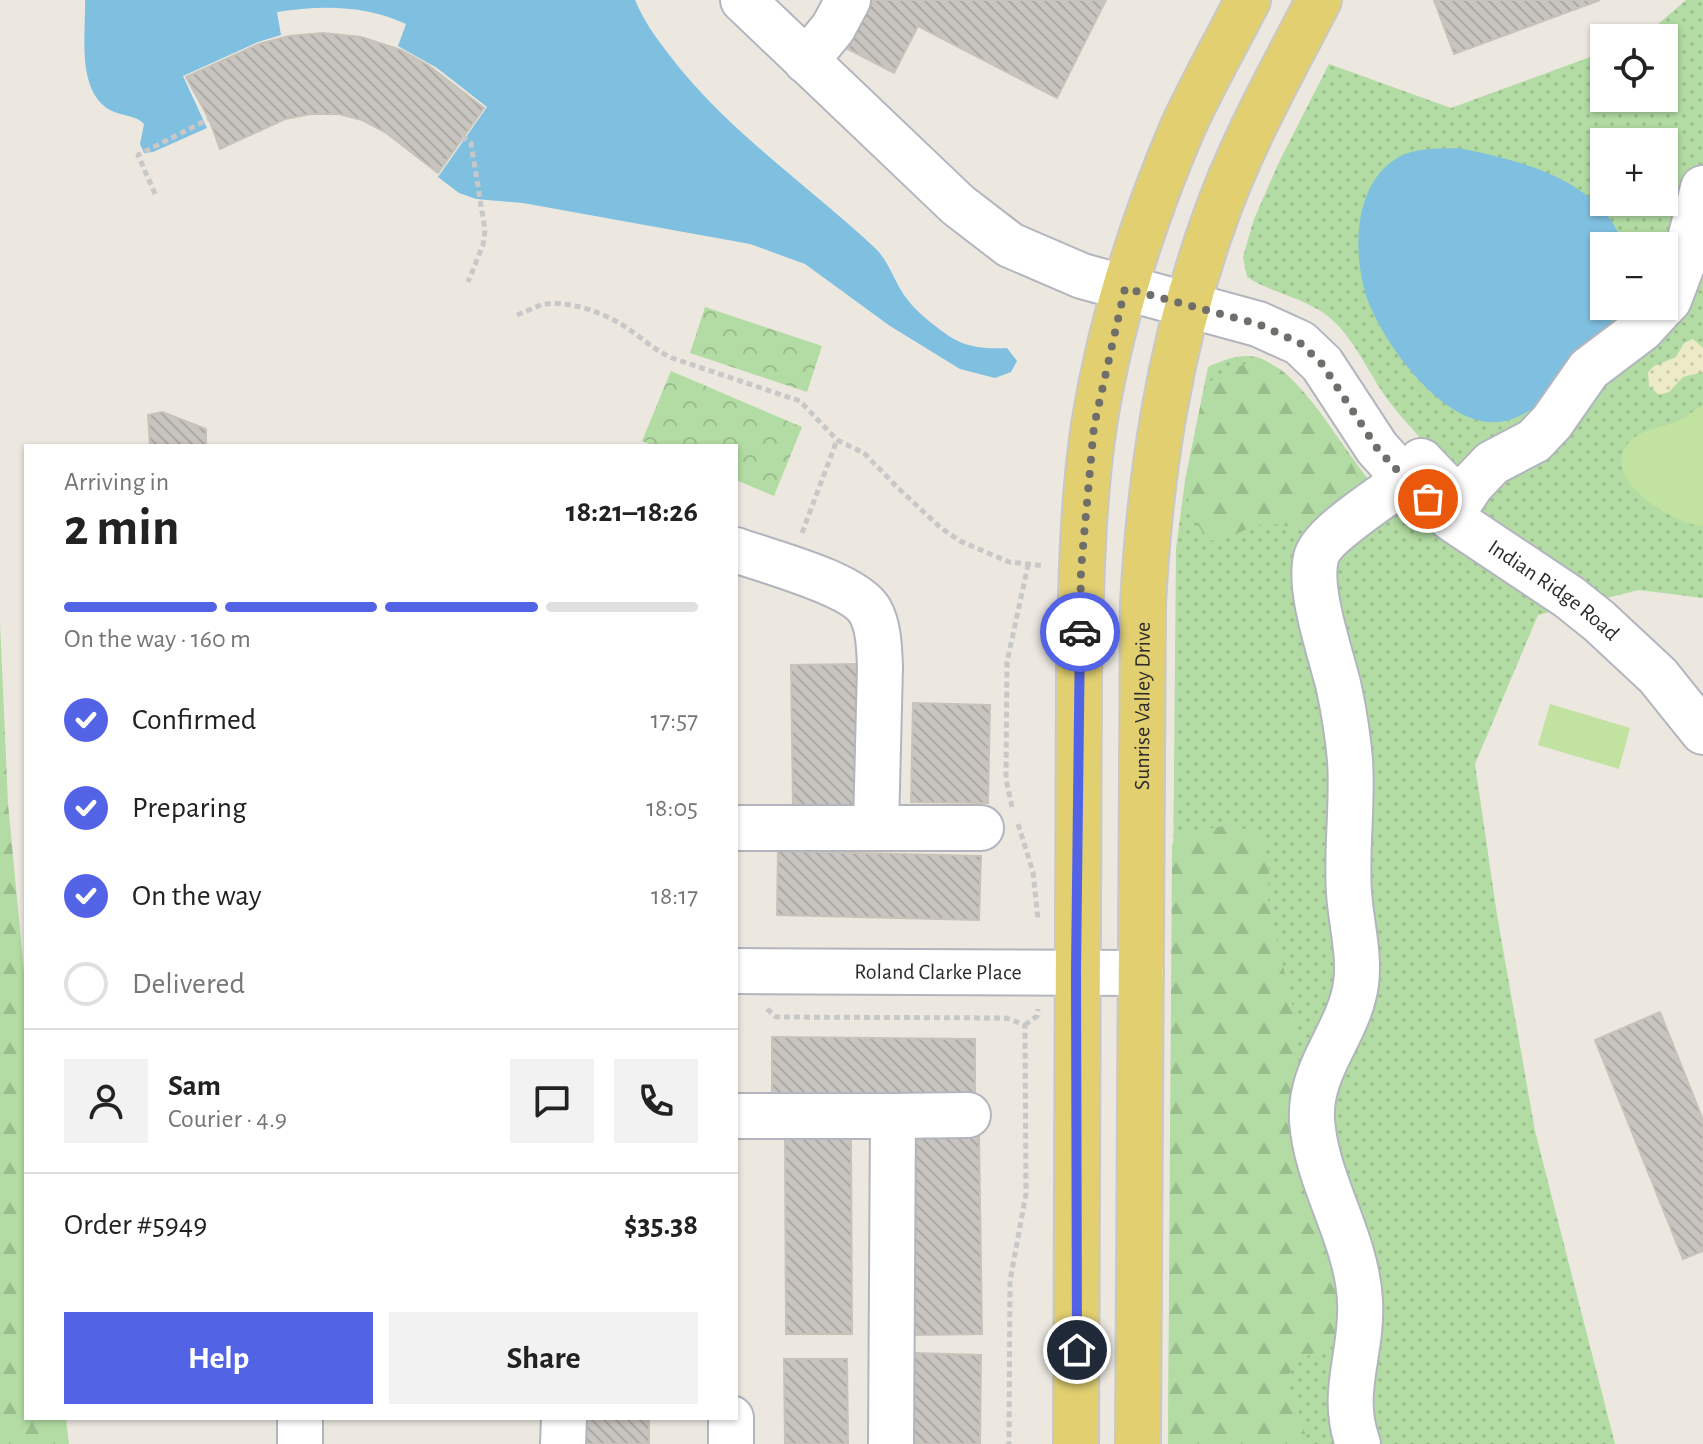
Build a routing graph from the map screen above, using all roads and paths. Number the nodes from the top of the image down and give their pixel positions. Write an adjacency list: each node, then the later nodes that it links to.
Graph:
1 (743, 0): 5 (street, Indian Ridge Road)
2 (848, 0): 5 (street)
3 (1248, 0): 12 (main road)
4 (1319, 0): 13 (main road, Sunrise Valley Drive)
5 (806, 61): 12 (street, Indian Ridge Road)
6 (209, 119): 9 (path)
7 (462, 136): 11 (path)
8 (1703, 188): 10 (street)
9 (155, 194)
10 (1678, 276)
11 (468, 282)
12 (1125, 288): 13 (street, Indian Ridge Road); 26 (main road)
13 (1188, 304): 17 (street, Indian Ridge Road); 27 (main road, Sunrise Valley Drive)
14 (517, 315): 16 (path)
15 (1650, 320): 17 (street)
16 (837, 440): 18 (path); 19 (path)
17 (1413, 470): 21 (street, Indian Ridge Road); 41 (street)
18 (752, 565): 23 (street)
19 (1028, 565): 20 (path); 26 (path)
20 (1045, 567)
21 (1703, 732)
22 (738, 828): 23 (street)
23 (876, 828): 24 (street)
24 (981, 828)
25 (738, 971): 26 (street, Roland Clarke Place)
26 (1059, 971): 27 (street, Roland Clarke Place); 28 (path); 39 (main road)
27 (1141, 973): 40 (main road, Sunrise Valley Drive)
28 (1025, 1025)
29 (968, 1115): 31 (street)
30 (738, 1116): 31 (street)
31 (893, 1116): 38 (street)
32 (300, 1420): 35 (street)
33 (564, 1420): 36 (street)
34 (731, 1420): 37 (street)
35 (300, 1444)
36 (563, 1444)
37 (731, 1444)
38 (891, 1444)
39 (1076, 1444)
40 (1138, 1444)
41 (1358, 1444)

